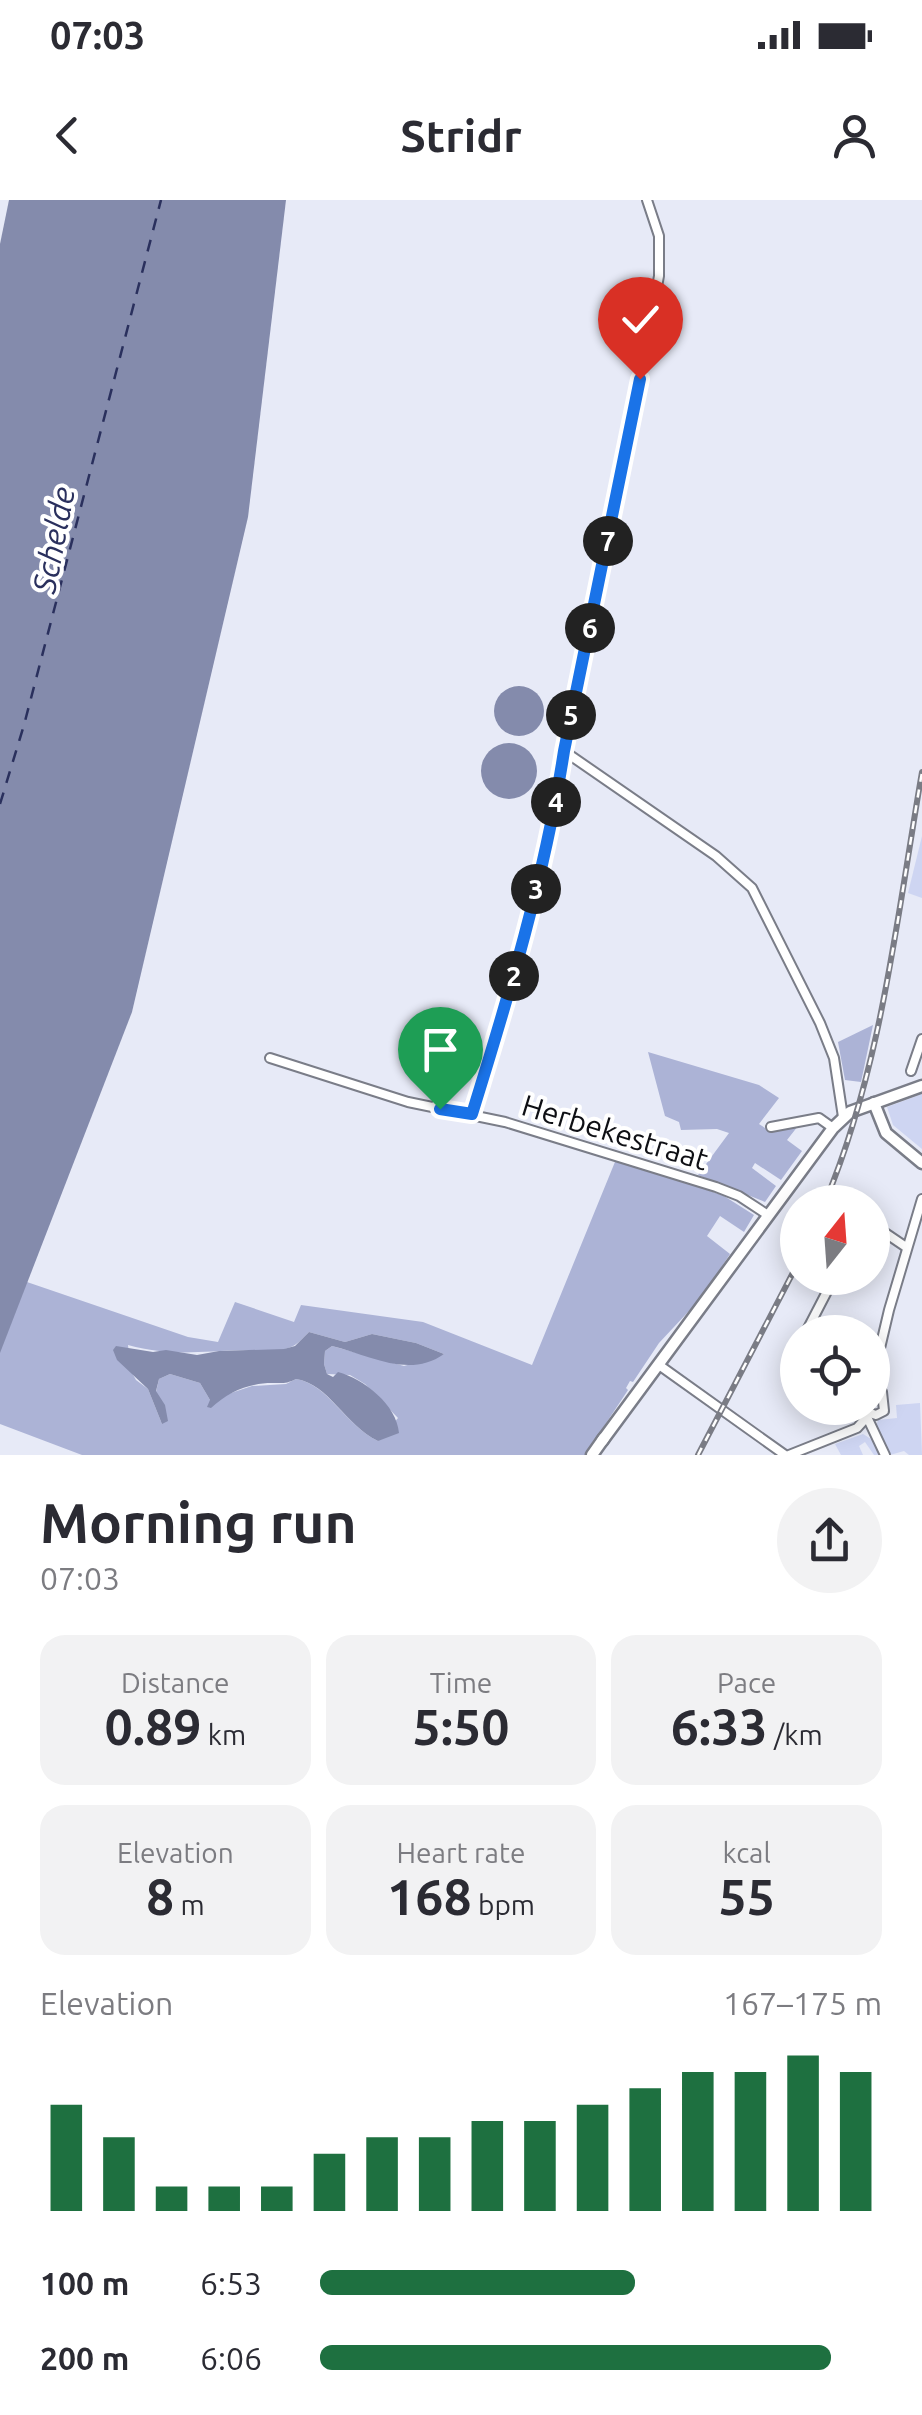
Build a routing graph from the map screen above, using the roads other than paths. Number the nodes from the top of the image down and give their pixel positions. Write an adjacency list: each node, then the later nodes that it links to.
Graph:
1 (647, 200): 2 (street)
2 (564, 751): 8 (street); 9 (street)
3 (922, 1039): 5 (street)
4 (270, 1058): 8 (street, Herbekestraat)
5 (911, 1072)
6 (922, 1086): 7 (main road)
7 (874, 1103): 9 (main road); 12 (main road)
8 (472, 1114): 14 (street, Herbekestraat)
9 (843, 1117): 11 (main road)
10 (771, 1127): 11 (street)
11 (833, 1128): 14 (main road)
12 (922, 1164)
13 (922, 1199): 16 (street)
14 (768, 1216): 17 (main road)
15 (890, 1237): 16 (street)
16 (906, 1248): 18 (street)
17 (711, 1293): 19 (main road); 24 (main road)
18 (889, 1315)
19 (659, 1365): 24 (main road); 26 (street)
20 (858, 1425): 22 (street)
21 (870, 1425): 23 (street)
22 (856, 1428): 23 (street); 26 (street)
23 (871, 1429): 27 (street)
24 (602, 1441): 25 (main road)
25 (592, 1455)
26 (787, 1455)
27 (885, 1455)

